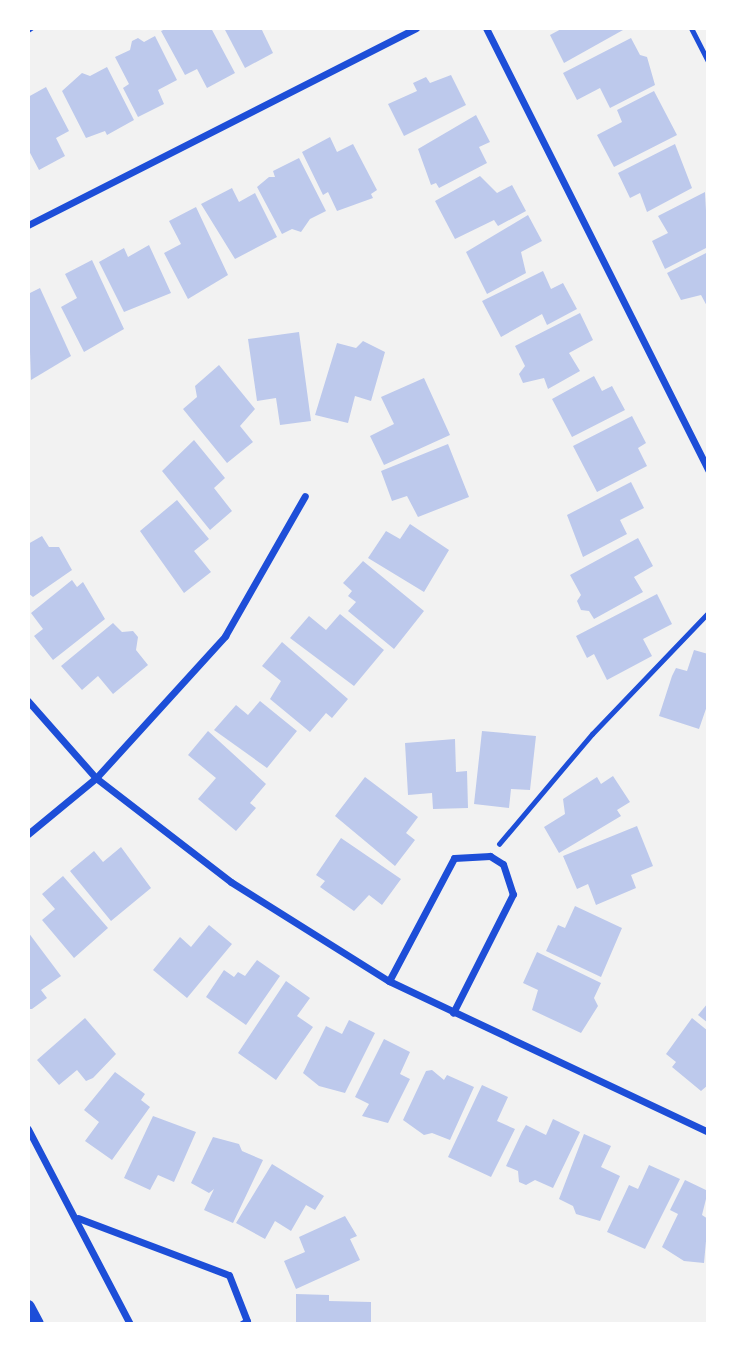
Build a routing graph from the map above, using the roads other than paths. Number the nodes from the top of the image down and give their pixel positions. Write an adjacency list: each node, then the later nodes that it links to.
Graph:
1 (415, 28): 5 (street)
2 (486, 28): 6 (street)
3 (691, 28): 4 (lane)
4 (708, 61)
5 (28, 225)
6 (708, 470)
7 (305, 496): 9 (street)
8 (28, 701): 9 (street)
9 (96, 778): 10 (street); 11 (street)
10 (28, 834)
11 (389, 981): 12 (street); 12 (street)
12 (453, 1013): 14 (street)
13 (28, 1129): 15 (street)
14 (708, 1132)
15 (77, 1217): 18 (street); 19 (street)
16 (28, 1307): 17 (main road)
17 (37, 1324)
18 (130, 1324)
19 (242, 1324)

